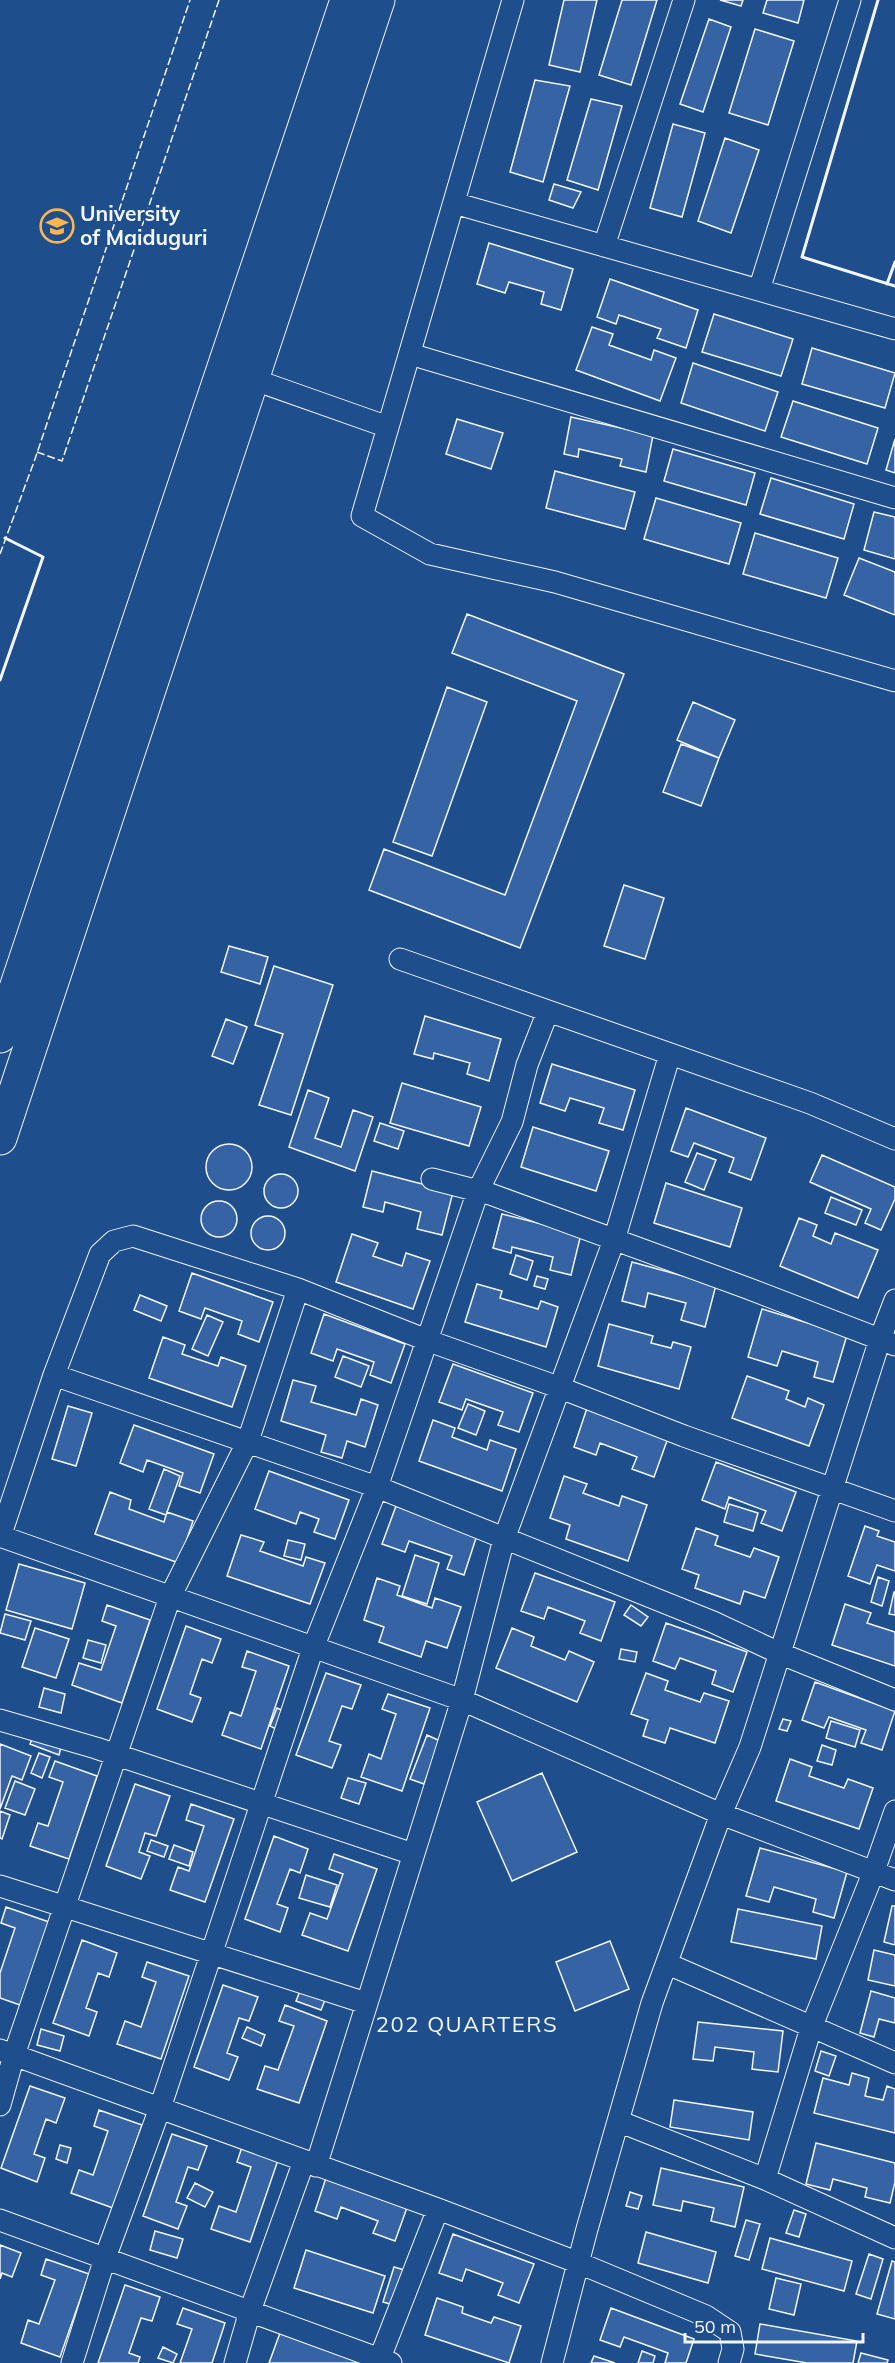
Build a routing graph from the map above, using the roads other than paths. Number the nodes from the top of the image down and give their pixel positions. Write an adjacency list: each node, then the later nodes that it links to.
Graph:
1 (347, 0): 17 (highway)
2 (378, 0): 11 (highway)
3 (513, 0): 6 (street)
4 (684, 0): 7 (street)
5 (850, 0): 8 (street)
6 (454, 203): 7 (street); 10 (street)
7 (604, 246): 8 (street)
8 (759, 290): 9 (street)
9 (895, 329)
10 (410, 354): 12 (street); 13 (street)
11 (252, 380): 12 (street); 19 (highway)
12 (388, 428): 14 (street)
13 (895, 498)
14 (895, 681)
15 (400, 959): 16 (street)
16 (548, 1011): 18 (street); 22 (street)
17 (0, 1035)
18 (670, 1054): 20 (street); 23 (street)
19 (0, 1138)
20 (895, 1139)
21 (432, 1179): 22 (street)
22 (478, 1191): 23 (street); 26 (street)
23 (614, 1240): 27 (street); 29 (street)
24 (298, 1289): 26 (street); 28 (street); 30 (street)
25 (895, 1299): 27 (street)
26 (429, 1341): 29 (street); 31 (street)
27 (887, 1342): 32 (street)
28 (54, 1375): 30 (street); 34 (street)
29 (558, 1387): 32 (street); 35 (street)
30 (248, 1441): 31 (street); 36 (street)
31 (377, 1487): 35 (street); 37 (street)
32 (832, 1489): 33 (street); 38 (street)
33 (895, 1510)
34 (0, 1536): 36 (street)
35 (504, 1539): 38 (street); 39 (street)
36 (170, 1597): 37 (street); 42 (street)
37 (313, 1648): 39 (street); 43 (street)
38 (779, 1653): 40 (street); 45 (street)
39 (462, 1700): 45 (street); 46 (street)
40 (895, 1700)
41 (0, 1720): 42 (street)
42 (116, 1754): 43 (street); 50 (street)
43 (260, 1803): 46 (street); 51 (street)
44 (895, 1811): 47 (street)
45 (721, 1814): 47 (street); 52 (street)
46 (413, 1854): 53 (street)
47 (874, 1871): 48 (street); 54 (street)
48 (895, 1880)
49 (0, 1886): 50 (street)
50 (66, 1907): 51 (street); 55 (street)
51 (211, 1953): 53 (street); 58 (street)
52 (668, 1964): 54 (street); 59 (street)
53 (366, 2003): 60 (street)
54 (811, 2028): 56 (street); 61 (street)
55 (7, 2052): 57 (street); 58 (street)
56 (895, 2063)
57 (0, 2105)
58 (160, 2108): 60 (street); 65 (street)
59 (618, 2121): 61 (street); 66 (street)
60 (310, 2163): 62 (street); 67 (street)
61 (765, 2179): 64 (street)
62 (438, 2209): 66 (street); 68 (street)
63 (0, 2220): 65 (street)
64 (895, 2238)
65 (105, 2258): 67 (street); 69 (street)
66 (579, 2263): 71 (street); 72 (street)
67 (250, 2312): 68 (street); 70 (street)
68 (382, 2362)
69 (72, 2363)
70 (235, 2363)
71 (552, 2363)
72 (729, 2363)

